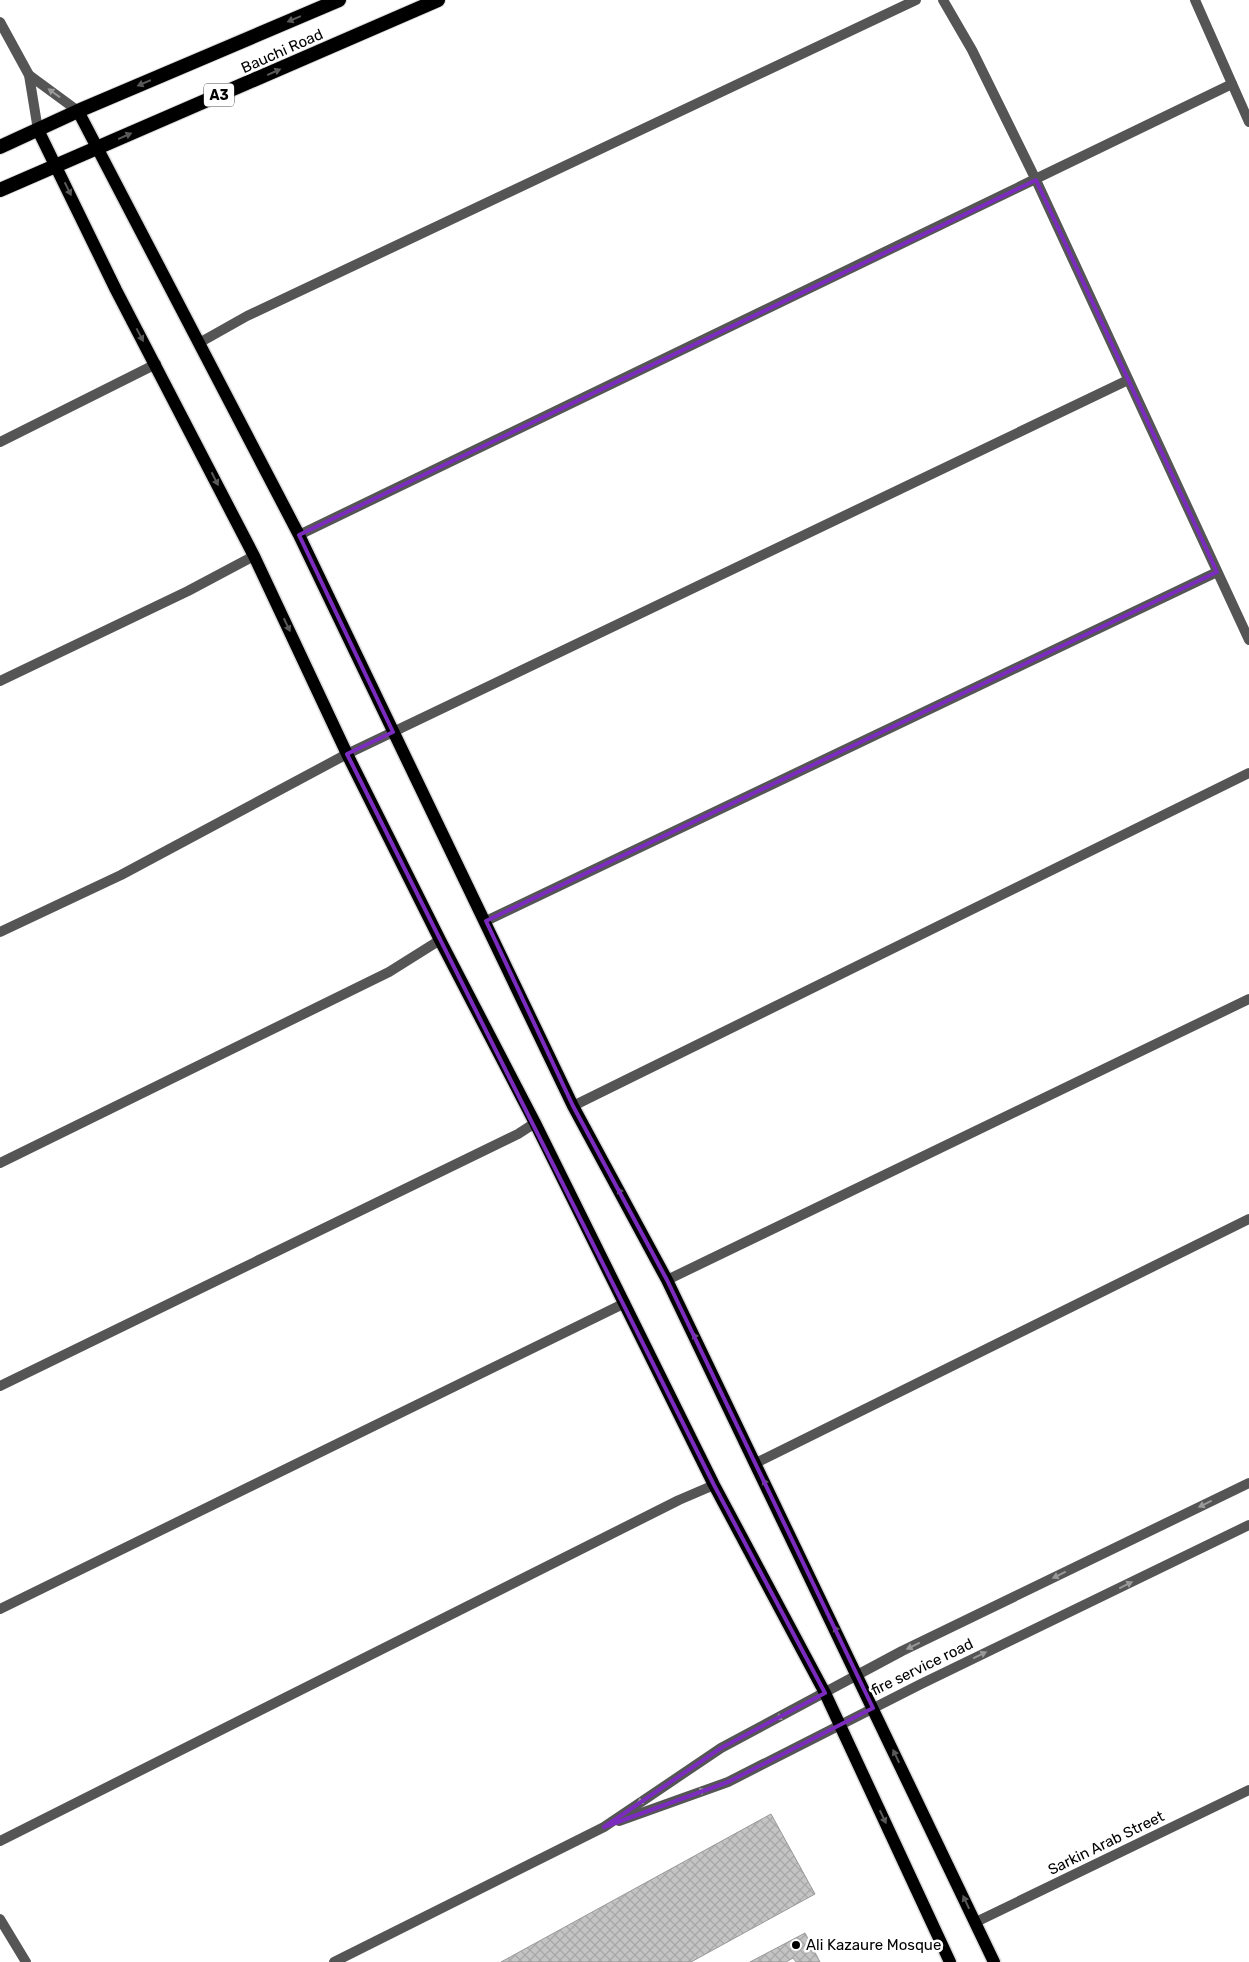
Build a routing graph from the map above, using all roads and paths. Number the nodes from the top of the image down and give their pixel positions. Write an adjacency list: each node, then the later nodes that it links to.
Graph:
1 (338, 0): 9 (highway, Bauchi Road, one-way to 9)
2 (438, 0): 13 (highway, Bauchi Road / A3, one-way to 2)
3 (916, 0): 17 (street)
4 (943, 0): 15 (street)
5 (1195, 0): 8 (street)
6 (0, 22): 7 (street)
7 (29, 76): 9 (street, one-way to 7); 11 (street)
8 (1232, 84): 10 (street); 15 (street)
9 (78, 111): 11 (highway, Bauchi Road); 13 (main road)
10 (1249, 122)
11 (38, 130): 12 (highway, Bauchi Road); 14 (main road)
12 (0, 147)
13 (97, 148): 14 (highway, Bauchi Road / A3); 17 (main road)
14 (57, 166): 16 (highway, Bauchi Road / A3); 18 (main road, one-way to 18)
15 (1036, 180): 19 (street); 21 (street)
16 (0, 190)
17 (199, 343): 21 (main road)
18 (156, 364): 20 (street); 22 (main road, one-way to 22)
19 (1128, 380): 23 (street); 26 (street)
20 (0, 442)
21 (299, 535): 26 (main road)
22 (254, 556): 25 (street); 27 (main road, one-way to 27)
23 (1218, 572): 24 (street); 29 (street)
24 (1249, 640)
25 (0, 681)
26 (393, 732): 27 (street); 29 (main road)
27 (348, 754): 30 (street); 31 (main road)
28 (1249, 773): 33 (street)
29 (486, 922): 33 (main road)
30 (0, 932)
31 (440, 940): 34 (main road); 35 (street)
32 (1249, 999): 37 (street)
33 (573, 1106): 37 (main road, one-way to 33)
34 (535, 1123): 38 (main road); 39 (street)
35 (0, 1163)
36 (1249, 1219): 40 (street)
37 (667, 1280): 40 (main road, one-way to 37)
38 (625, 1303): 42 (main road); 44 (street)
39 (0, 1386)
40 (756, 1463): 45 (main road, one-way to 40)
41 (1249, 1483): 45 (street, one-way to 45)
42 (714, 1485): 46 (main road); 51 (street)
43 (1249, 1525): 47 (street, fire service road, one-way to 43)
44 (0, 1609)
45 (858, 1676): 46 (street); 47 (main road)
46 (824, 1693): 48 (main road); 50 (street, one-way to 50)
47 (873, 1708): 48 (street, fire service road); 53 (main road, one-way to 47)
48 (840, 1725): 50 (street, fire service road, one-way to 48); 56 (main road, one-way to 56)
49 (1249, 1790): 53 (street, Sarkin Arab Street)
50 (604, 1826): 55 (street)
51 (0, 1841)
52 (0, 1918): 54 (street)
53 (976, 1922): 57 (main road)
54 (26, 1962)
55 (334, 1962)
56 (950, 1962)
57 (994, 1962)

